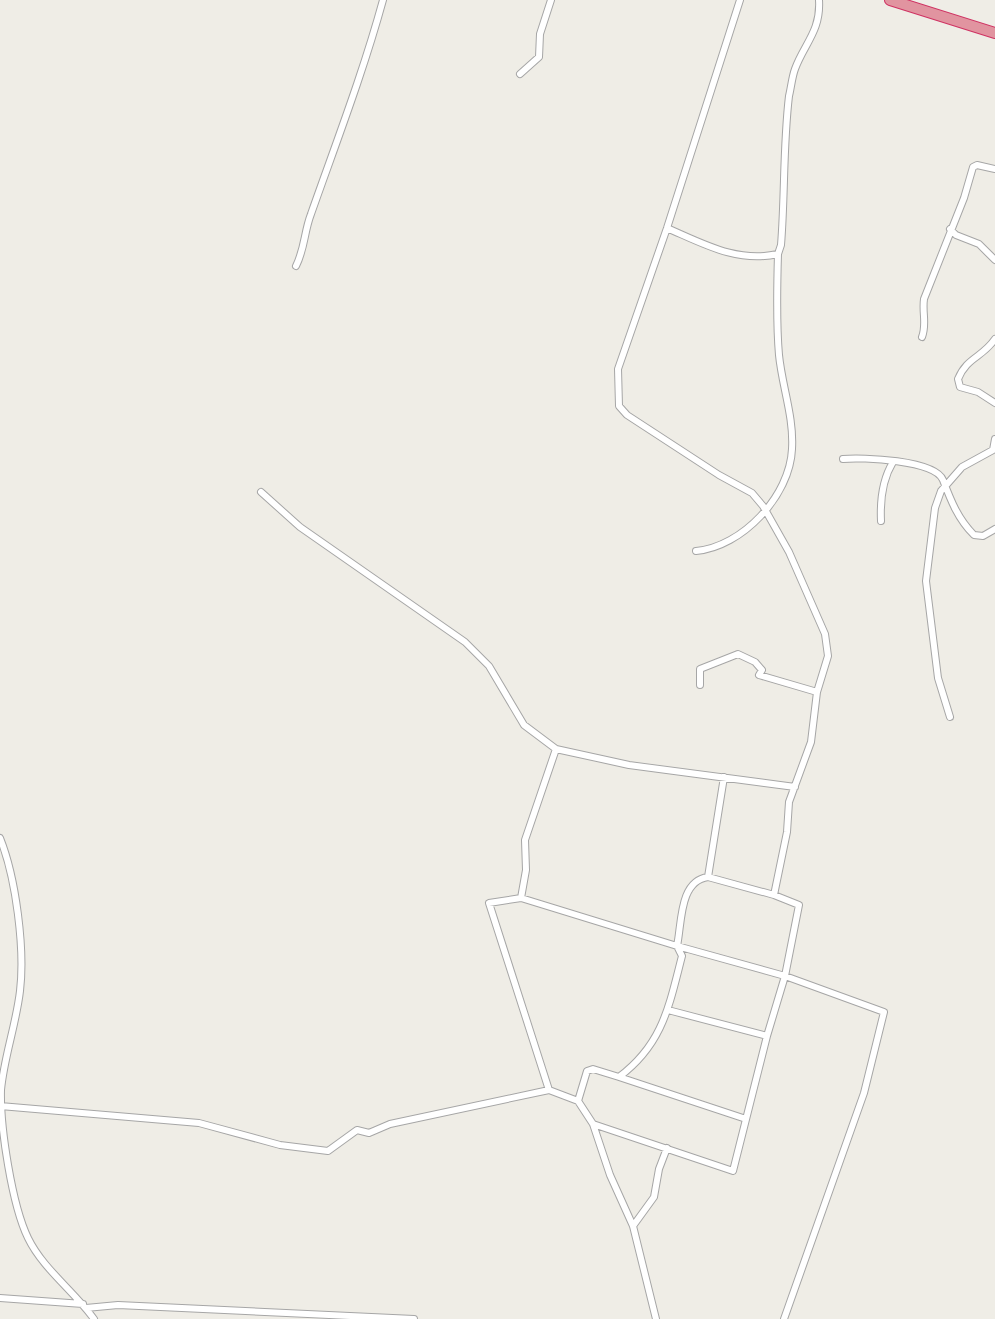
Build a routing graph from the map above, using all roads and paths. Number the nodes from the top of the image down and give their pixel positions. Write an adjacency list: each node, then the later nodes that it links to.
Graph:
1 (383, 0): 13 (street)
2 (551, 0): 7 (street)
3 (740, 0): 9 (street)
4 (819, 0): 11 (street)
5 (890, 0): 6 (highway)
6 (995, 33)
7 (520, 74)
8 (995, 169): 10 (street)
9 (667, 228): 11 (street); 22 (street)
10 (951, 229): 12 (street); 14 (street)
11 (778, 254): 22 (street)
12 (995, 260)
13 (296, 266)
14 (922, 338)
15 (995, 339): 16 (street)
16 (995, 403)
17 (995, 439): 20 (street)
18 (843, 459): 19 (street)
19 (893, 462): 20 (street); 23 (street)
20 (944, 487): 24 (street); 28 (street)
21 (261, 492): 29 (street)
22 (766, 512): 25 (street); 27 (street)
23 (881, 521)
24 (995, 529)
25 (696, 551)
26 (700, 685): 27 (street)
27 (817, 692): 31 (street)
28 (950, 717)
29 (556, 749): 30 (street); 35 (street)
30 (724, 777): 31 (street); 33 (street)
31 (795, 788): 34 (street)
32 (0, 838): 43 (street)
33 (708, 877): 34 (street); 36 (street)
34 (774, 895): 37 (street)
35 (521, 898): 36 (street); 41 (street)
36 (677, 946): 37 (street); 38 (street)
37 (785, 976): 39 (street); 53 (street)
38 (668, 1010): 39 (street); 40 (street)
39 (767, 1036): 44 (street)
40 (619, 1077): 42 (street); 44 (street)
41 (549, 1090): 42 (street); 43 (street)
42 (578, 1101): 45 (street)
43 (0, 1106): 49 (street)
44 (746, 1119): 46 (street)
45 (592, 1124): 46 (street); 47 (street)
46 (667, 1148): 47 (street)
47 (633, 1226): 52 (street)
48 (0, 1298): 49 (street)
49 (85, 1306): 50 (street); 51 (street)
50 (94, 1319)
51 (414, 1319)
52 (656, 1319)
53 (784, 1319)

